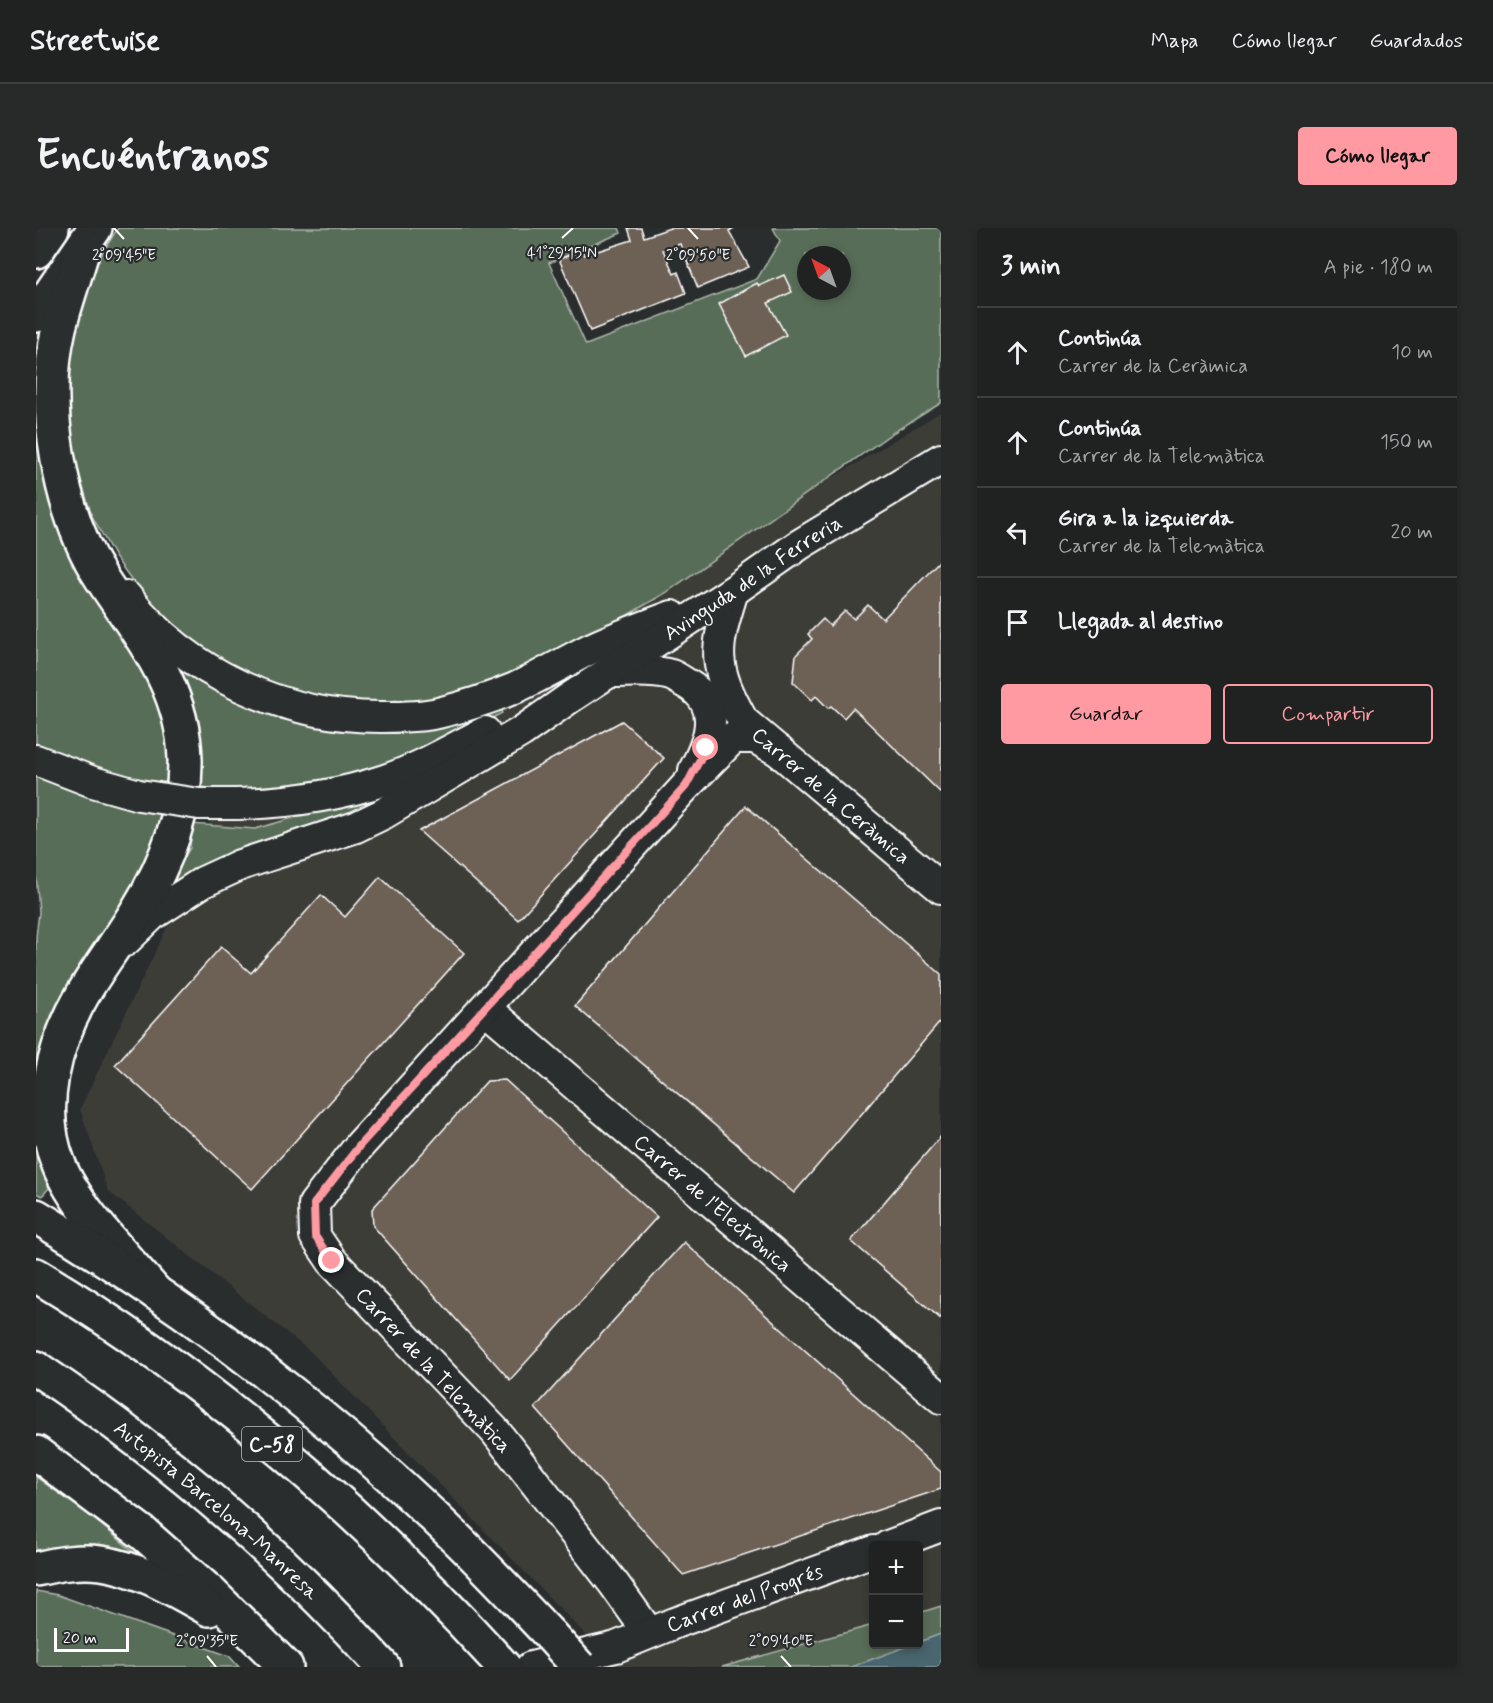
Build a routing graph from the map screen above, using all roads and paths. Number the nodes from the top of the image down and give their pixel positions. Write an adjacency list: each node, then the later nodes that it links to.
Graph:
1 (52, 228): 3 (main road)
2 (90, 237): 4 (main road); 6 (main road)
3 (36, 251)
4 (36, 315)
5 (941, 459): 7 (street, Avinguda de la Ferreria)
6 (71, 509): 7 (street); 14 (main road)
7 (733, 591): 8 (street, Avinguda de la Ferreria); 10 (street, Carrer de la Ceràmica)
8 (610, 672): 9 (street, Avinguda de la Ferreria); 12 (street)
9 (568, 699): 11 (street, bridge); 14 (street)
10 (779, 751): 12 (street); 13 (street, Carrer de la Ceràmica)
11 (36, 760)
12 (686, 786): 15 (street, Carrer de la Telemàtica)
13 (941, 888)
14 (102, 965): 18 (main road)
15 (485, 1008): 20 (street, Carrer de l'Electrònica); 27 (street, Carrer de la Telemàtica)
16 (36, 1216): 18 (main road)
17 (36, 1275): 28 (main road, C-58)
18 (156, 1293): 32 (main road, bridge)
19 (36, 1368): 29 (main road, Autopista Barcelona-Manresa)
20 (941, 1398)
21 (36, 1453): 26 (main road)
22 (941, 1526): 23 (street)
23 (899, 1541)
24 (869, 1552): 27 (street, Carrer del Progrés)
25 (36, 1569): 26 (main road)
26 (250, 1632): 30 (main road)
27 (649, 1633): 31 (street, Carrer del Progrés)
28 (493, 1655)
29 (379, 1663)
30 (286, 1667)
31 (531, 1667)
32 (579, 1667)

